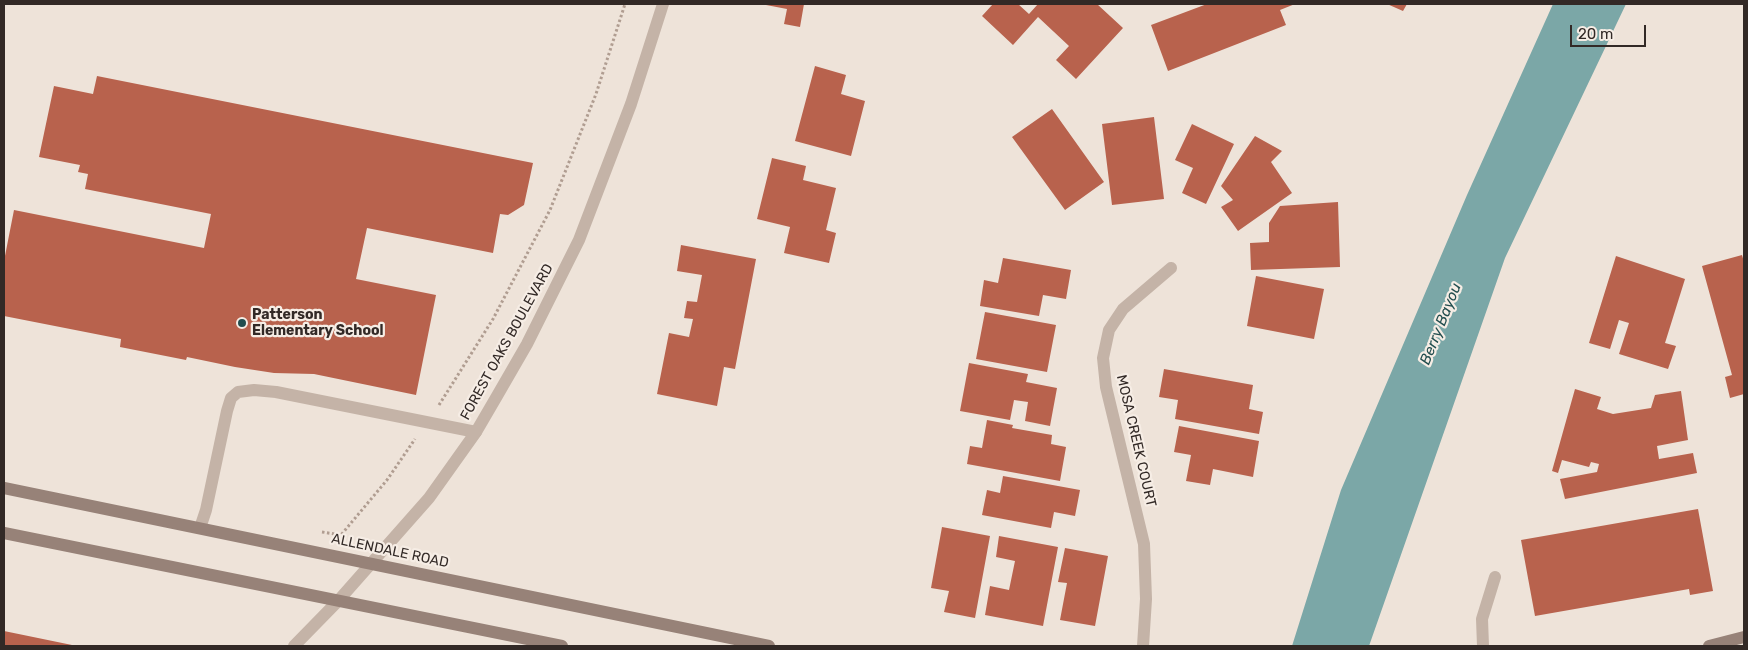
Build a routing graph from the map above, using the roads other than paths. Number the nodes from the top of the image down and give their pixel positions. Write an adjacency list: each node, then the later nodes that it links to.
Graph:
1 (662, 4): 3 (street, FOREST OAKS BOULEVARD)
2 (1171, 268): 14 (street, MOSA CREEK COURT)
3 (476, 432): 5 (street); 7 (street, FOREST OAKS BOULEVARD)
4 (4, 488): 5 (main road, ALLENDALE ROAD)
5 (200, 528): 7 (main road, ALLENDALE ROAD)
6 (4, 533): 9 (main road)
7 (371, 563): 9 (street, FOREST OAKS BOULEVARD); 13 (main road, ALLENDALE ROAD)
8 (1495, 577): 15 (street)
9 (338, 601): 11 (street, FOREST OAKS BOULEVARD); 12 (main road)
10 (1744, 637): 16 (main road)
11 (294, 646)
12 (562, 646)
13 (769, 646)
14 (1142, 646)
15 (1483, 646)
16 (1709, 646)

